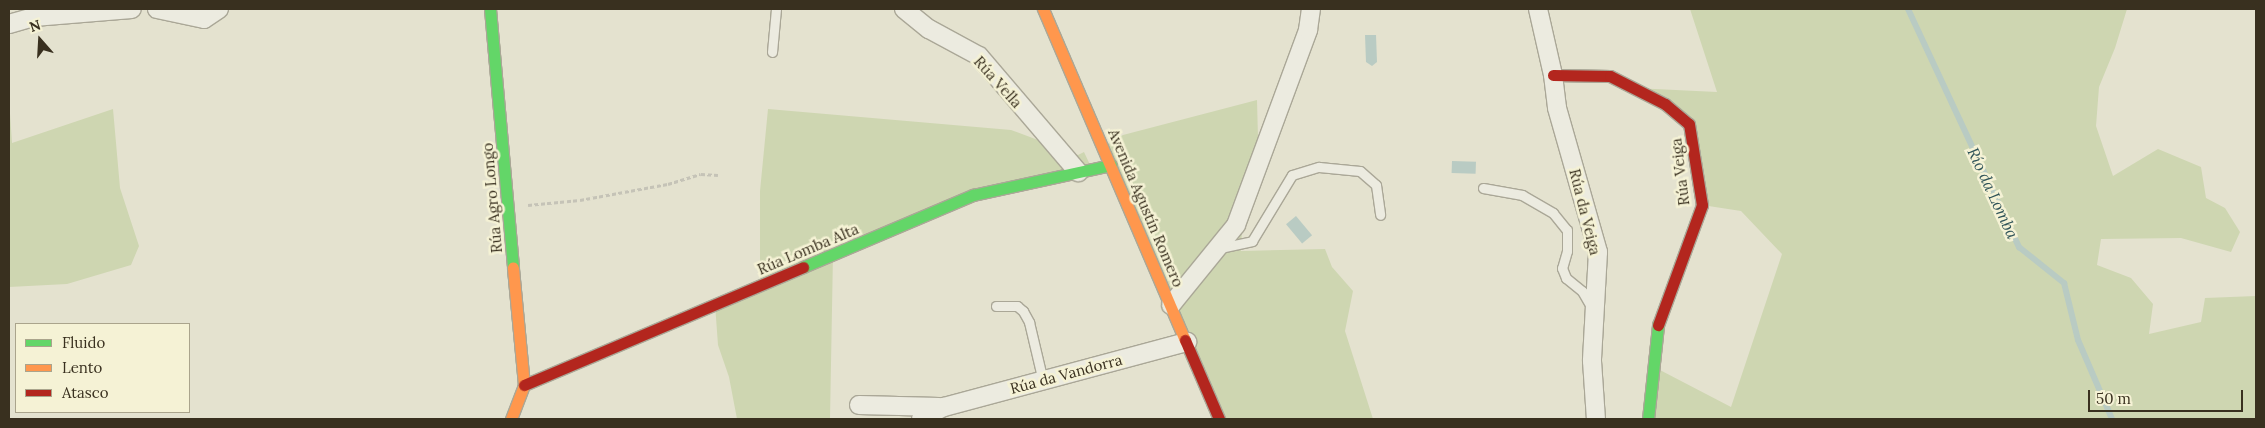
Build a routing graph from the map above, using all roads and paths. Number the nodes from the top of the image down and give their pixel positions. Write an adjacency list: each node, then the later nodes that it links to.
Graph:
1 (124, 9): 2 (street); 11 (street)
2 (132, 9)
3 (158, 9): 4 (street)
4 (219, 9)
5 (490, 9): 18 (street, Rúa Agro Longo)
6 (776, 9): 12 (lane)
7 (904, 9): 15 (street, Rúa Vella)
8 (1043, 9): 14 (street, Avenida Agustín Romero)
9 (1311, 9): 20 (street)
10 (1538, 9): 13 (street, Rúa da Veiga)
11 (9, 24)
12 (772, 52)
13 (1553, 75): 23 (street, Rúa da Veiga); 33 (street, Rúa Veiga)
14 (1112, 165): 15 (street, Rúa Lomba Alta); 21 (street, Avenida Agustín Romero)
15 (1078, 172): 26 (street, Rúa Lomba Alta)
16 (718, 175): 18 (path)
17 (1483, 188): 23 (lane)
18 (508, 206): 26 (street, Rúa Agro Longo)
19 (1380, 215): 20 (lane)
20 (1217, 248): 21 (street)
21 (1171, 305): 24 (street, Avenida Agustín Romero)
22 (996, 306): 25 (lane)
23 (1595, 314): 32 (street, Rúa da Veiga)
24 (1187, 342): 25 (street, Rúa da Vandorra); 31 (street, Avenida Agustín Romero)
25 (1043, 381): 28 (street, Rúa da Vandorra)
26 (524, 385): 29 (street)
27 (859, 405): 28 (street, Rúa da Vandorra)
28 (944, 407): 30 (street, Rúa da Vandorra)
29 (511, 419)
30 (921, 419)
31 (1219, 419)
32 (1596, 419)
33 (1648, 419)

